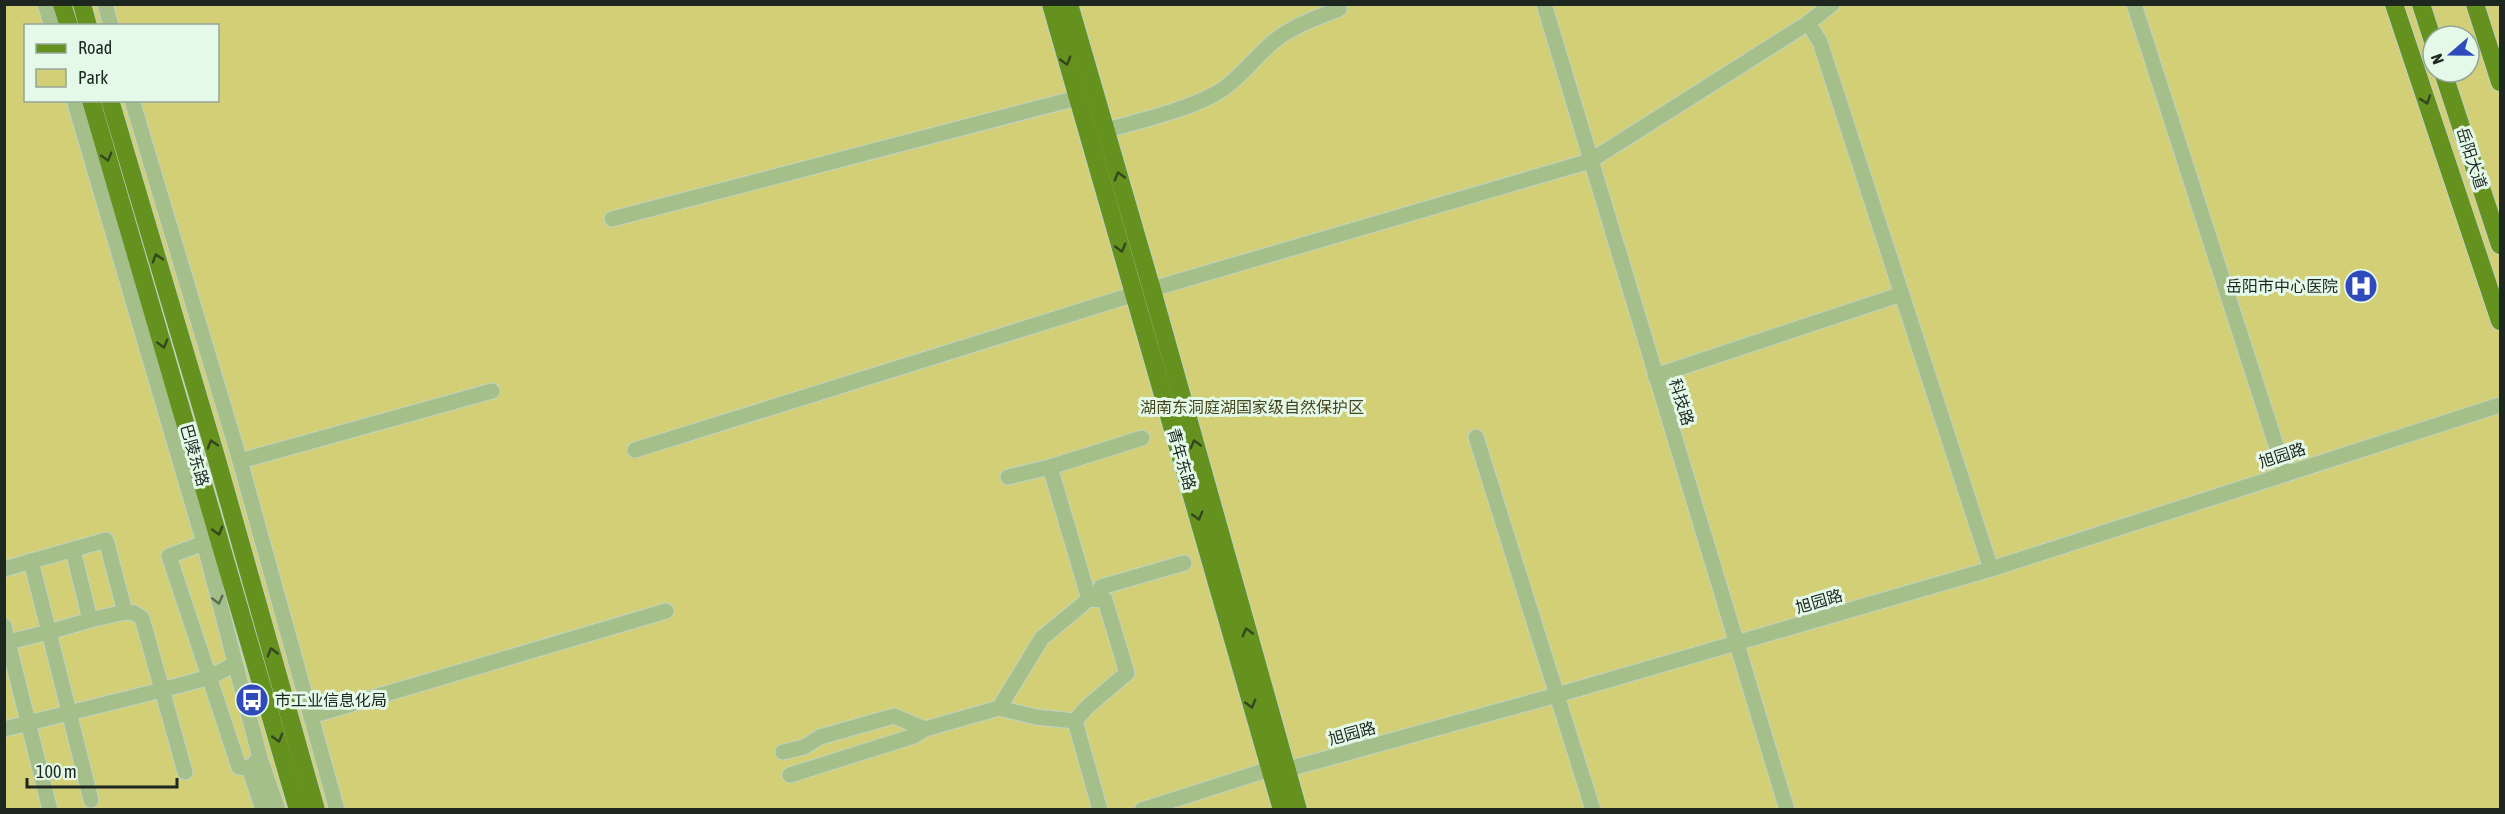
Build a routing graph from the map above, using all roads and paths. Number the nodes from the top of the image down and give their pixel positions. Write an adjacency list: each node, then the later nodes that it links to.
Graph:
1 (45, 4): 15 (street)
2 (62, 4): 16 (main road)
3 (82, 4): 17 (main road)
4 (105, 4): 18 (street)
5 (1050, 4): 22 (main road, 青年东路, one-way to 22)
6 (1069, 4): 27 (main road, 青年东路)
7 (1544, 4): 29 (street, 科技路)
8 (1832, 4): 14 (street)
9 (2134, 4): 43 (street)
10 (2394, 4): 34 (main road, one-way to 34)
11 (2421, 4): 19 (main road)
12 (2475, 4): 20 (main road)
13 (1339, 9): 27 (street)
14 (1808, 23): 29 (street); 33 (street)
15 (51, 24)
16 (68, 24)
17 (87, 24)
18 (110, 24)
19 (2427, 24)
20 (2500, 82)
21 (2447, 84): 31 (main road, 岳阳大道)
22 (1077, 98): 28 (main road, 青年东路); 30 (street)
23 (75, 102): 45 (street)
24 (92, 102): 81 (main road, 巴陵东路, one-way to 81)
25 (111, 102): 82 (main road, 巴陵东路, one-way to 25)
26 (133, 102): 41 (street)
27 (1106, 130): 28 (street); 32 (main road, 青年东路, one-way to 27)
28 (1088, 136): 32 (main road, 青年东路, one-way to 32)
29 (1590, 161): 32 (street); 35 (street, 科技路)
30 (612, 219)
31 (2500, 244)
32 (1144, 292): 40 (street); 74 (main road, 青年东路)
33 (1902, 294): 35 (street); 50 (street)
34 (2500, 321)
35 (1655, 376): 58 (street, 科技路)
36 (492, 391): 41 (street)
37 (2500, 405): 43 (street, 旭园路)
38 (1476, 436): 62 (street)
39 (1142, 438): 42 (street)
40 (635, 450)
41 (240, 461): 65 (street)
42 (1050, 467): 44 (street); 51 (street)
43 (2285, 473): 50 (street, 旭园路)
44 (1008, 477)
45 (204, 543): 59 (street, one-way to 59); 60 (street)
46 (73, 550): 47 (street); 53 (street); 54 (street)
47 (31, 561): 49 (street); 56 (street)
48 (1184, 563): 51 (street)
49 (4, 568)
50 (1991, 569): 58 (street, 旭园路)
51 (1095, 594): 63 (street); 66 (street)
52 (666, 610): 65 (street)
53 (125, 612): 54 (street); 61 (street)
54 (90, 621): 56 (street)
55 (4, 626): 57 (street)
56 (49, 632): 57 (street); 64 (street)
57 (7, 643): 67 (street)
58 (1737, 644): 62 (street, 旭园路); 89 (street, 科技路)
59 (235, 664): 60 (street); 72 (street)
60 (210, 677): 61 (street); 72 (street)
61 (162, 690): 64 (street); 75 (street)
62 (1557, 695): 74 (street, 旭园路); 88 (street)
63 (999, 708): 66 (street); 69 (street)
64 (69, 712): 67 (street); 77 (street)
65 (311, 716): 83 (street)
66 (1075, 721): 84 (street)
67 (28, 723): 68 (street); 78 (street)
68 (4, 729)
69 (925, 729): 70 (street); 73 (street)
70 (804, 747): 71 (street); 73 (street)
71 (783, 752)
72 (255, 763): 79 (street); 80 (street)
73 (810, 769): 76 (street)
74 (1277, 770): 85 (street, 旭园路); 86 (main road, 青年东路); 87 (main road, 青年东路)
75 (184, 772)
76 (790, 775)
77 (91, 800)
78 (50, 810)
79 (263, 810)
80 (278, 810)
81 (298, 810)
82 (316, 810)
83 (337, 810)
84 (1100, 810)
85 (1142, 810)
86 (1282, 810)
87 (1298, 810)
88 (1593, 810)
89 (1787, 810)

